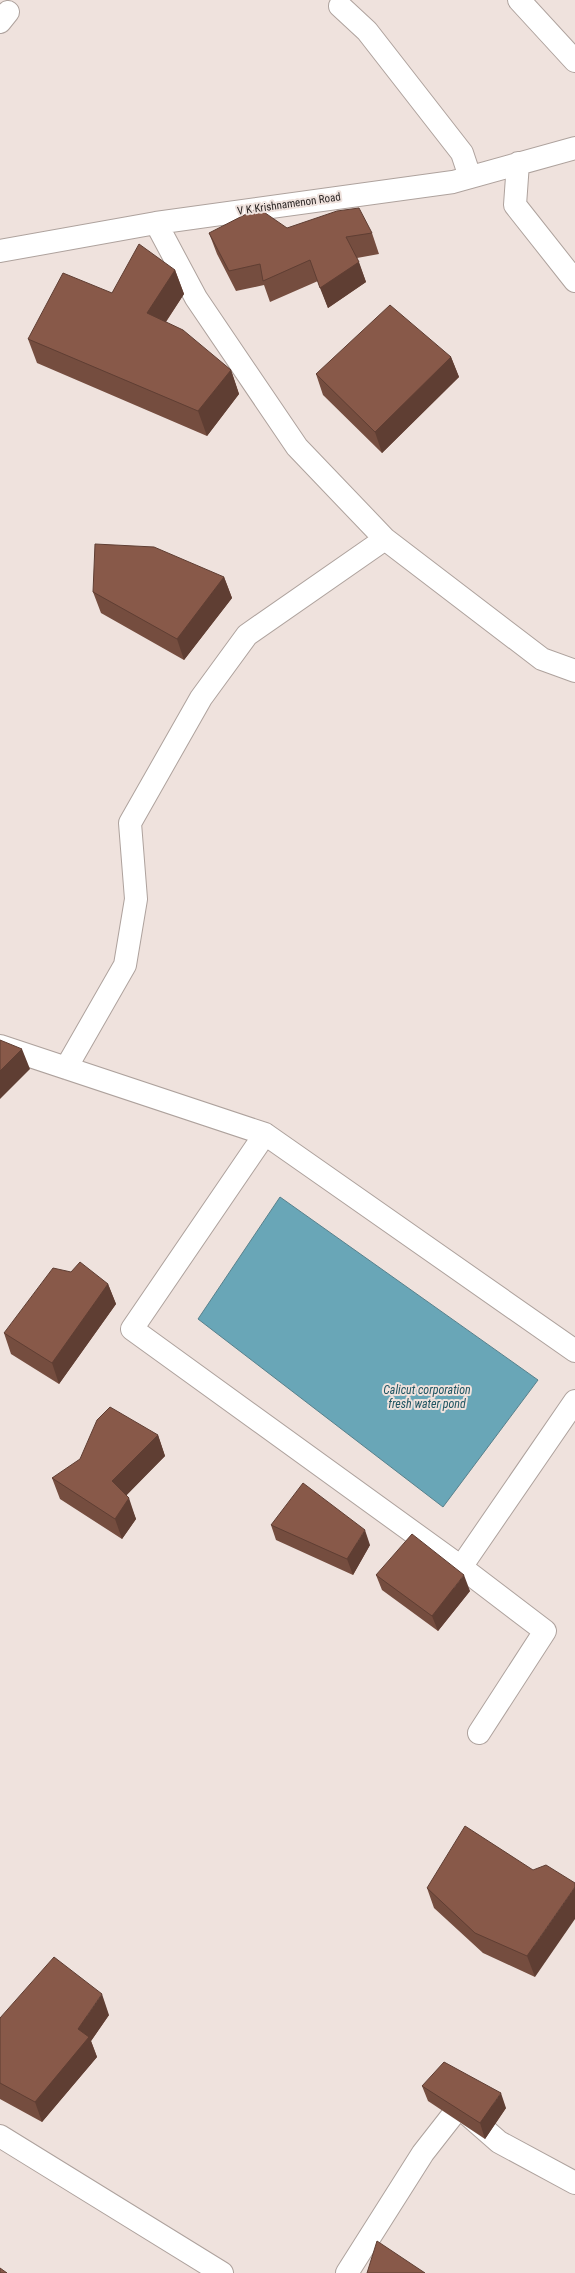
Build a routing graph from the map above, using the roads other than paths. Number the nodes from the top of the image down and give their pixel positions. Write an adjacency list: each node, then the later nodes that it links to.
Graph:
1 (518, 0): 3 (street)
2 (340, 6): 6 (street)
3 (575, 62)
4 (575, 148): 5 (street, V K Krishnamenon Road)
5 (518, 164): 6 (street, V K Krishnamenon Road); 9 (street)
6 (470, 177): 7 (street, V K Krishnamenon Road)
7 (156, 223): 8 (street, V K Krishnamenon Road); 10 (street)
8 (0, 251)
9 (575, 281)
10 (385, 539): 11 (street); 13 (street)
11 (575, 671)
12 (3, 1051): 13 (street)
13 (66, 1068): 14 (street)
14 (265, 1134): 15 (street); 17 (street)
15 (575, 1351)
16 (575, 1401): 17 (street)
17 (461, 1567): 18 (street)
18 (479, 1733)
19 (0, 2136): 21 (street)
20 (575, 2183): 22 (street)
21 (222, 2273)
22 (347, 2273)

